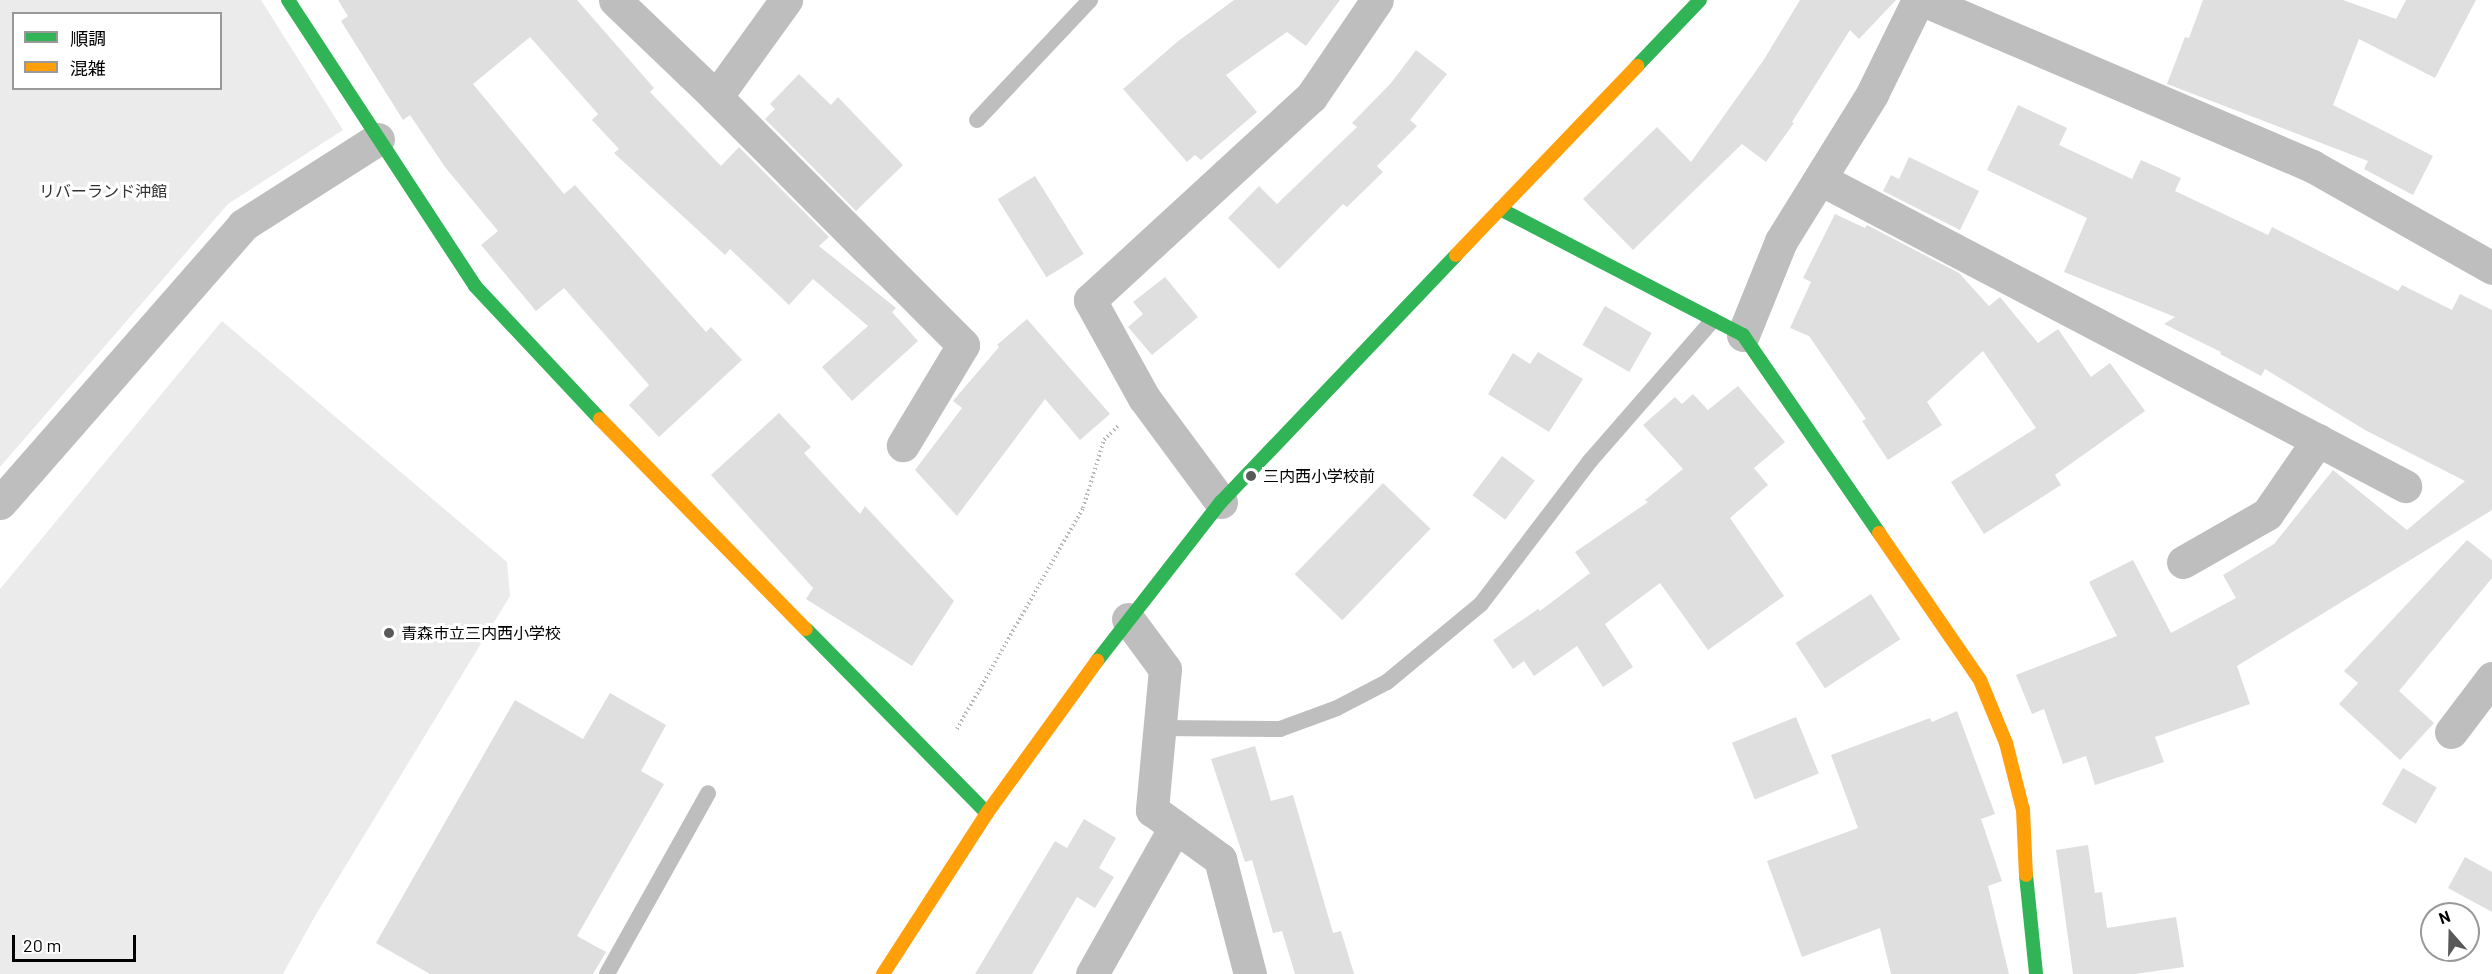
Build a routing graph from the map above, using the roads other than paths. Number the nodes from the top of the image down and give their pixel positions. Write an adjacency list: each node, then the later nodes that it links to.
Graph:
1 (288, 0): 10 (street)
2 (615, 0): 8 (street)
3 (786, 0): 8 (street)
4 (1090, 0): 9 (lane)
5 (1377, 0): 19 (street)
6 (1700, 0): 12 (street)
7 (1921, 0): 11 (street); 13 (street)
8 (716, 97): 17 (street)
9 (977, 120)
10 (378, 139): 20 (street); 27 (street)
11 (1820, 179): 15 (street); 16 (street)
12 (1500, 209): 14 (street); 19 (street)
13 (2492, 268)
14 (1713, 320): 15 (street); 24 (lane)
15 (1743, 335): 33 (street)
16 (2318, 440): 18 (street); 21 (street)
17 (903, 445)
18 (2405, 486)
19 (1221, 502): 22 (street)
20 (0, 503)
21 (2183, 562)
22 (1128, 619): 24 (street); 27 (street)
23 (2492, 678): 25 (street)
24 (1160, 728): 28 (street)
25 (2451, 732)
26 (708, 792): 29 (lane)
27 (987, 813): 30 (street)
28 (1175, 827): 31 (street); 32 (street)
29 (607, 974)
30 (883, 974)
31 (1092, 974)
32 (1250, 974)
33 (2036, 974)

